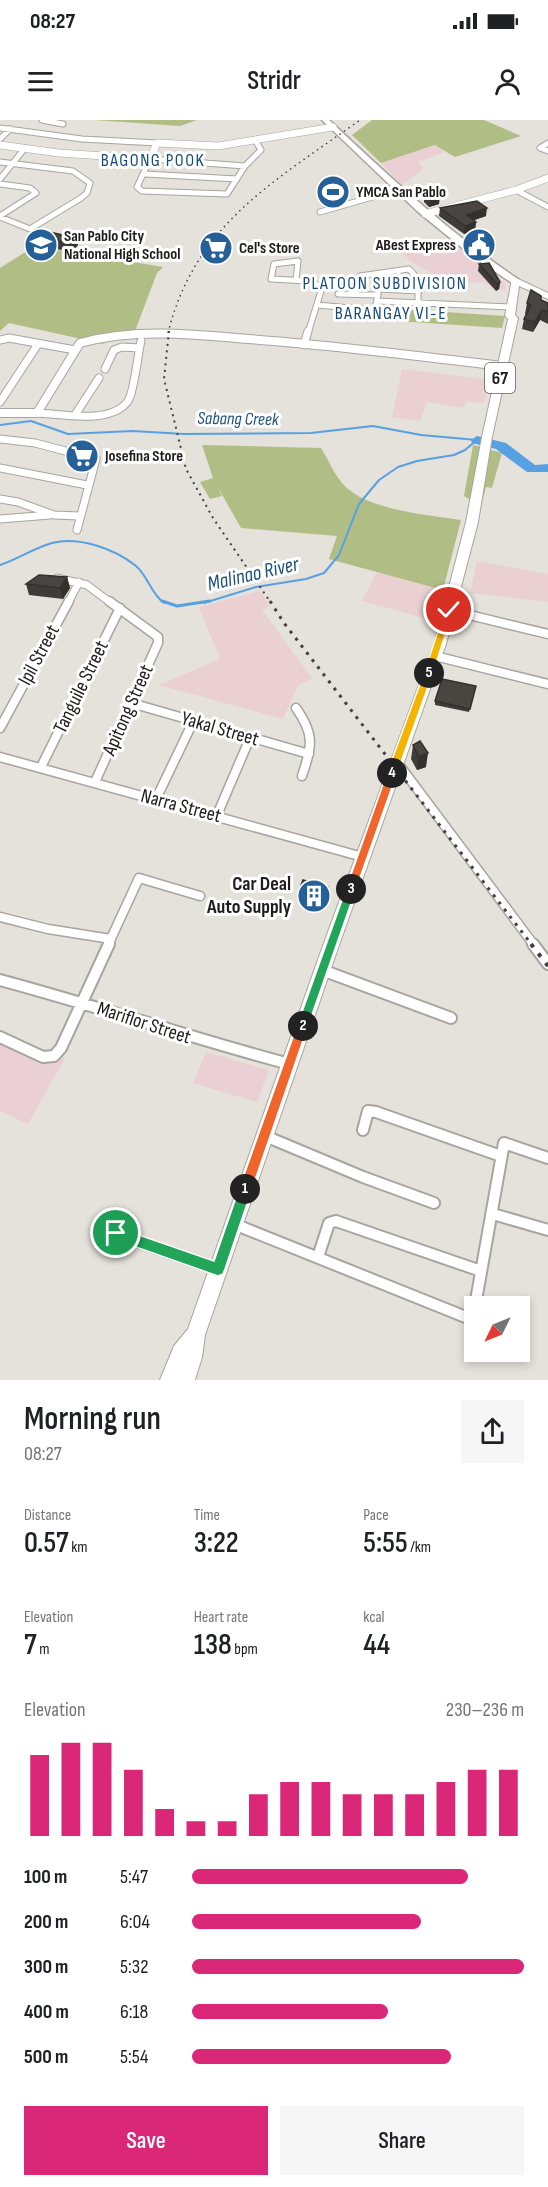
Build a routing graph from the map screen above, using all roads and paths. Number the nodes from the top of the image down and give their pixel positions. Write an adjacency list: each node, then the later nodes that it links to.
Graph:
1 (42, 120): 3 (street)
2 (325, 120): 4 (main road)
3 (63, 124)
4 (333, 127): 8 (street); 23 (main road)
5 (0, 128): 6 (street)
6 (10, 129): 7 (street); 9 (street)
7 (0, 139)
8 (255, 141): 9 (street); 17 (street)
9 (157, 143): 14 (street)
10 (548, 143): 13 (street)
11 (0, 145): 12 (street)
12 (25, 148): 14 (street); 16 (street)
13 (548, 151)
14 (150, 159): 17 (street); 18 (street)
15 (0, 162): 16 (street)
16 (13, 163): 20 (street); 28 (street)
17 (245, 166): 21 (street)
18 (145, 174): 21 (street); 21 (street)
19 (548, 178): 24 (street)
20 (0, 179)
21 (237, 179)
22 (0, 184): 28 (street)
23 (398, 190): 26 (street); 27 (main road)
24 (516, 190): 25 (street); 27 (street)
25 (548, 207)
26 (320, 213)
27 (425, 214): 32 (main road)
28 (0, 217)
29 (398, 270): 30 (street); 33 (street); 34 (street)
30 (377, 274): 36 (street); 37 (street)
31 (296, 280): 31 (street); 40 (street)
32 (520, 286): 38 (main road); 41 (main road, 67)
33 (401, 290): 34 (street); 37 (street)
34 (419, 291): 39 (street)
35 (338, 294): 36 (street)
36 (356, 294): 37 (street)
37 (378, 295): 39 (street); 40 (street)
38 (548, 298)
39 (418, 303): 41 (street)
40 (317, 305): 44 (street)
41 (513, 312): 46 (main road, 67)
42 (2, 339): 43 (street)
43 (38, 344): 45 (street); 49 (street)
44 (304, 345): 45 (street); 46 (street)
45 (75, 350): 51 (street)
46 (502, 366): 64 (main road, 67)
47 (105, 369): 52 (street)
48 (99, 378): 52 (street)
49 (0, 402)
50 (0, 413): 51 (street)
51 (37, 413): 52 (street)
52 (75, 415)
53 (0, 439): 55 (street)
54 (0, 468): 55 (street)
55 (87, 485): 58 (street)
56 (0, 499): 57 (street)
57 (54, 514): 58 (street); 59 (street)
58 (79, 516): 60 (street)
59 (0, 519)
60 (78, 530)
61 (51, 579): 62 (street)
62 (79, 582): 63 (street); 71 (street, Ipil Street)
63 (120, 608): 68 (street, Apitong Street); 76 (street, Tanguile Street)
64 (449, 610): 65 (street); 66 (main road, 67)
65 (548, 634)
66 (435, 656): 67 (street); 75 (main road, 67)
67 (548, 684)
68 (131, 703): 70 (street, Yakal Street); 78 (street, Apitong Street)
69 (296, 708): 73 (street)
70 (193, 722): 72 (street, Yakal Street); 79 (street)
71 (0, 728)
72 (250, 738): 73 (street, Yakal Street); 80 (street)
73 (309, 754): 77 (street)
74 (0, 757): 76 (street, Narra Street)
75 (397, 762): 81 (main road, 67); 85 (street)
76 (41, 767): 78 (street, Narra Street)
77 (302, 776)
78 (95, 782): 79 (street, Narra Street)
79 (156, 800): 80 (street, Narra Street)
80 (217, 815): 81 (street, Narra Street)
81 (363, 856): 86 (main road, 67)
82 (200, 896): 84 (street)
83 (0, 917): 84 (street)
84 (111, 939): 88 (street)
85 (548, 964)
86 (322, 970): 89 (street); 91 (main road, 67)
87 (0, 980): 88 (street, Mariflor Street)
88 (82, 1002): 90 (street); 91 (street, Mariflor Street)
89 (451, 1018)
90 (0, 1037)
91 (289, 1064): 93 (main road, 67)
92 (363, 1130): 94 (street)
93 (265, 1136): 96 (street); 98 (main road, 67)
94 (501, 1156): 95 (street); 97 (street)
95 (548, 1158)
96 (434, 1203)
97 (493, 1214): 99 (street); 103 (street)
98 (234, 1224): 101 (street); 102 (main road, 67)
99 (548, 1230)
100 (116, 1233): 102 (street)
101 (318, 1257): 103 (street); 105 (street)
102 (218, 1269): 106 (main road, 67)
103 (481, 1271): 104 (street)
104 (477, 1296)
105 (464, 1317)
106 (195, 1335): 107 (main road, 67); 108 (main road, 67)
107 (171, 1380)
108 (185, 1380)

